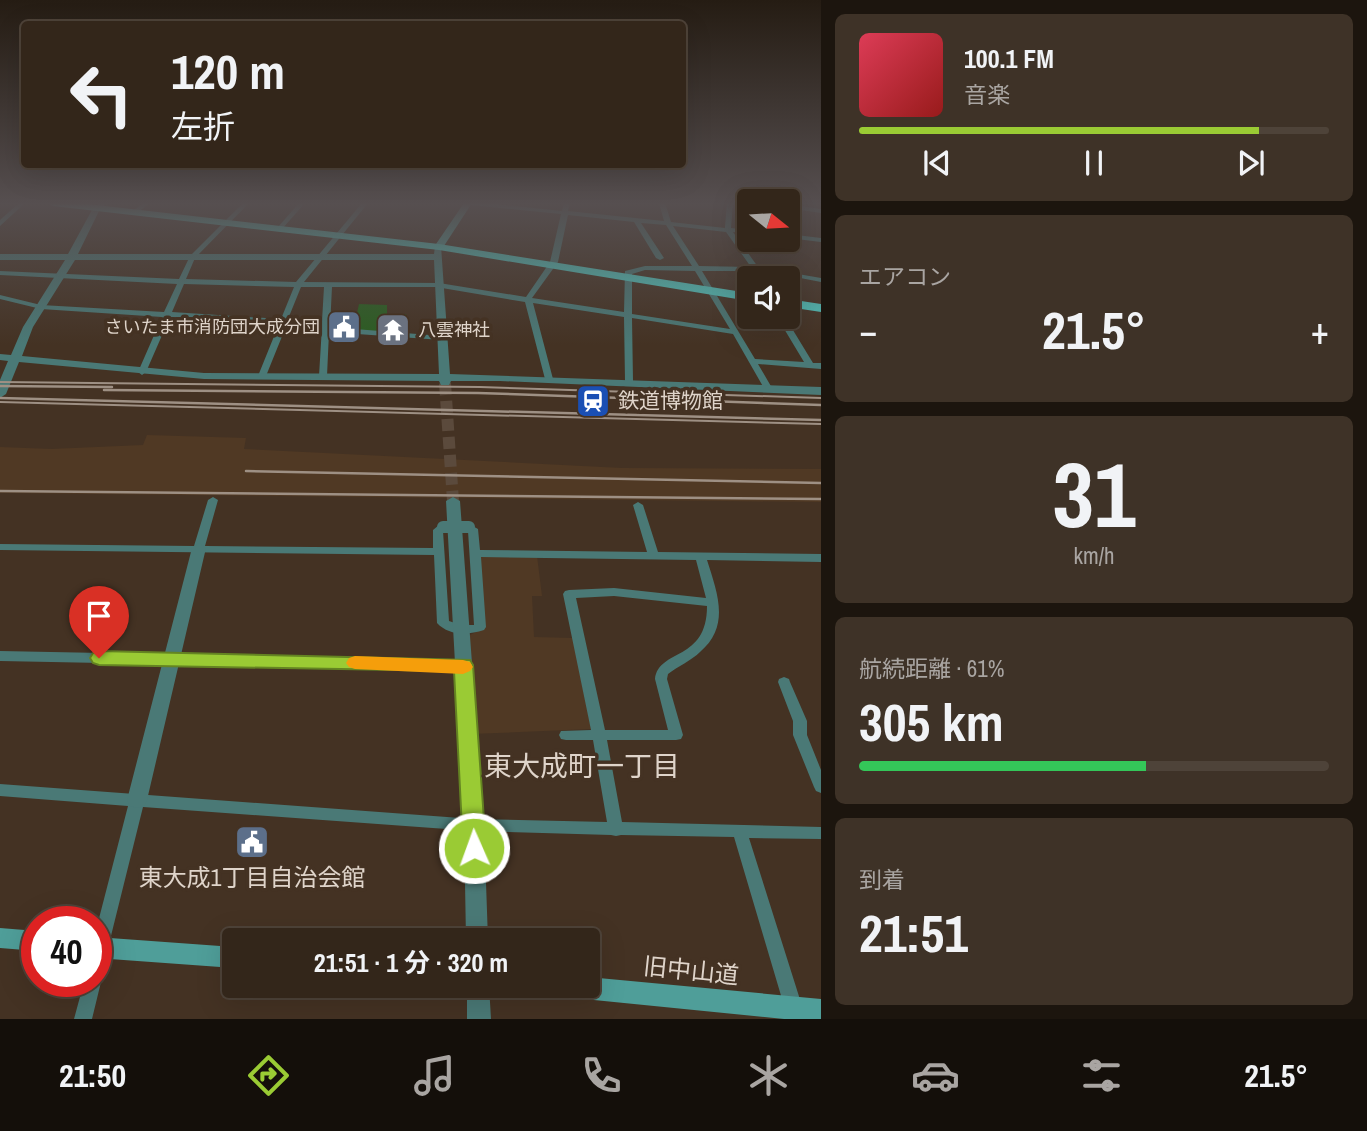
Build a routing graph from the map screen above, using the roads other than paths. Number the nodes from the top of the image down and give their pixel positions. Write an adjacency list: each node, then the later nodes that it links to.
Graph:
1 (75, 251): 13 (street)
2 (198, 251): 11 (street)
3 (327, 251): 12 (street)
4 (430, 251): 9 (highway)
5 (556, 251): 15 (street)
6 (655, 251): 14 (street)
7 (685, 251): 17 (street)
8 (743, 251): 16 (street)
9 (438, 252): 12 (street); 15 (highway); 26 (street)
10 (0, 257): 13 (street)
11 (192, 257): 12 (street); 13 (street); 24 (street)
12 (321, 257): 25 (street)
13 (71, 258): 20 (street)
14 (660, 258)
15 (553, 265): 22 (highway); 31 (street)
16 (754, 266)
17 (697, 269): 18 (street); 22 (street); 28 (street)
18 (737, 269)
19 (0, 273): 20 (street)
20 (61, 275): 24 (street); 33 (street)
21 (800, 276): 23 (street)
22 (626, 277): 28 (highway); 35 (street)
23 (821, 280)
24 (182, 284): 25 (street); 36 (street)
25 (298, 285): 27 (street); 37 (street)
26 (439, 285): 27 (street); 31 (street); 41 (street)
27 (328, 286): 38 (street)
28 (712, 290): 29 (highway); 40 (street)
29 (737, 294)
30 (0, 297): 33 (street)
31 (528, 299): 35 (street); 50 (street)
32 (800, 305): 34 (highway)
33 (41, 307): 36 (street); 43 (street)
34 (821, 308)
35 (627, 314): 40 (street); 52 (street)
36 (169, 316): 37 (street); 47 (street)
37 (282, 323): 38 (street); 48 (street)
38 (326, 327): 41 (street); 49 (street)
39 (788, 329): 45 (street)
40 (736, 332): 44 (street)
41 (442, 338): 51 (street)
42 (0, 357): 43 (street)
43 (13, 358): 47 (street); 55 (street)
44 (752, 361): 45 (street); 53 (street)
45 (810, 365): 46 (street)
46 (821, 366)
47 (142, 372): 48 (street)
48 (262, 376): 49 (street)
49 (323, 376): 51 (street)
50 (549, 379): 51 (street); 52 (street)
51 (445, 380)
52 (629, 381): 53 (street)
53 (768, 388): 54 (street)
54 (821, 391)
55 (0, 394)
56 (213, 500): 60 (street)
57 (453, 501): 67 (street)
58 (638, 505): 63 (street)
59 (0, 547): 60 (street)
60 (199, 548): 61 (street); 69 (street)
61 (439, 552): 62 (street, bridge); 67 (street)
62 (474, 553): 63 (street); 67 (street)
63 (654, 556): 64 (street)
64 (700, 556): 65 (street); 66 (street)
65 (821, 558)
66 (714, 603): 72 (street); 72 (street)
67 (462, 629): 70 (street)
68 (0, 656): 69 (street)
69 (170, 659): 70 (street); 76 (street)
70 (463, 665): 77 (street)
71 (784, 682): 74 (street)
72 (599, 734): 73 (street); 78 (street)
73 (566, 735)
74 (821, 787)
75 (0, 790): 76 (street)
76 (137, 800): 77 (street); 81 (street)
77 (474, 825): 78 (street); 82 (street)
78 (616, 830): 79 (street)
79 (740, 832): 80 (street); 91 (street)
80 (821, 832)
81 (110, 906)
82 (477, 928)
83 (0, 938): 84 (main road)
84 (21, 940)
85 (112, 954): 86 (main road)
86 (222, 958)
87 (600, 990): 91 (main road, 旧中山道)
88 (88, 997): 92 (street)
89 (478, 998): 93 (street)
90 (821, 1011): 91 (main road, 旧中山道)
91 (786, 1012)
92 (83, 1019)
93 (479, 1019)

